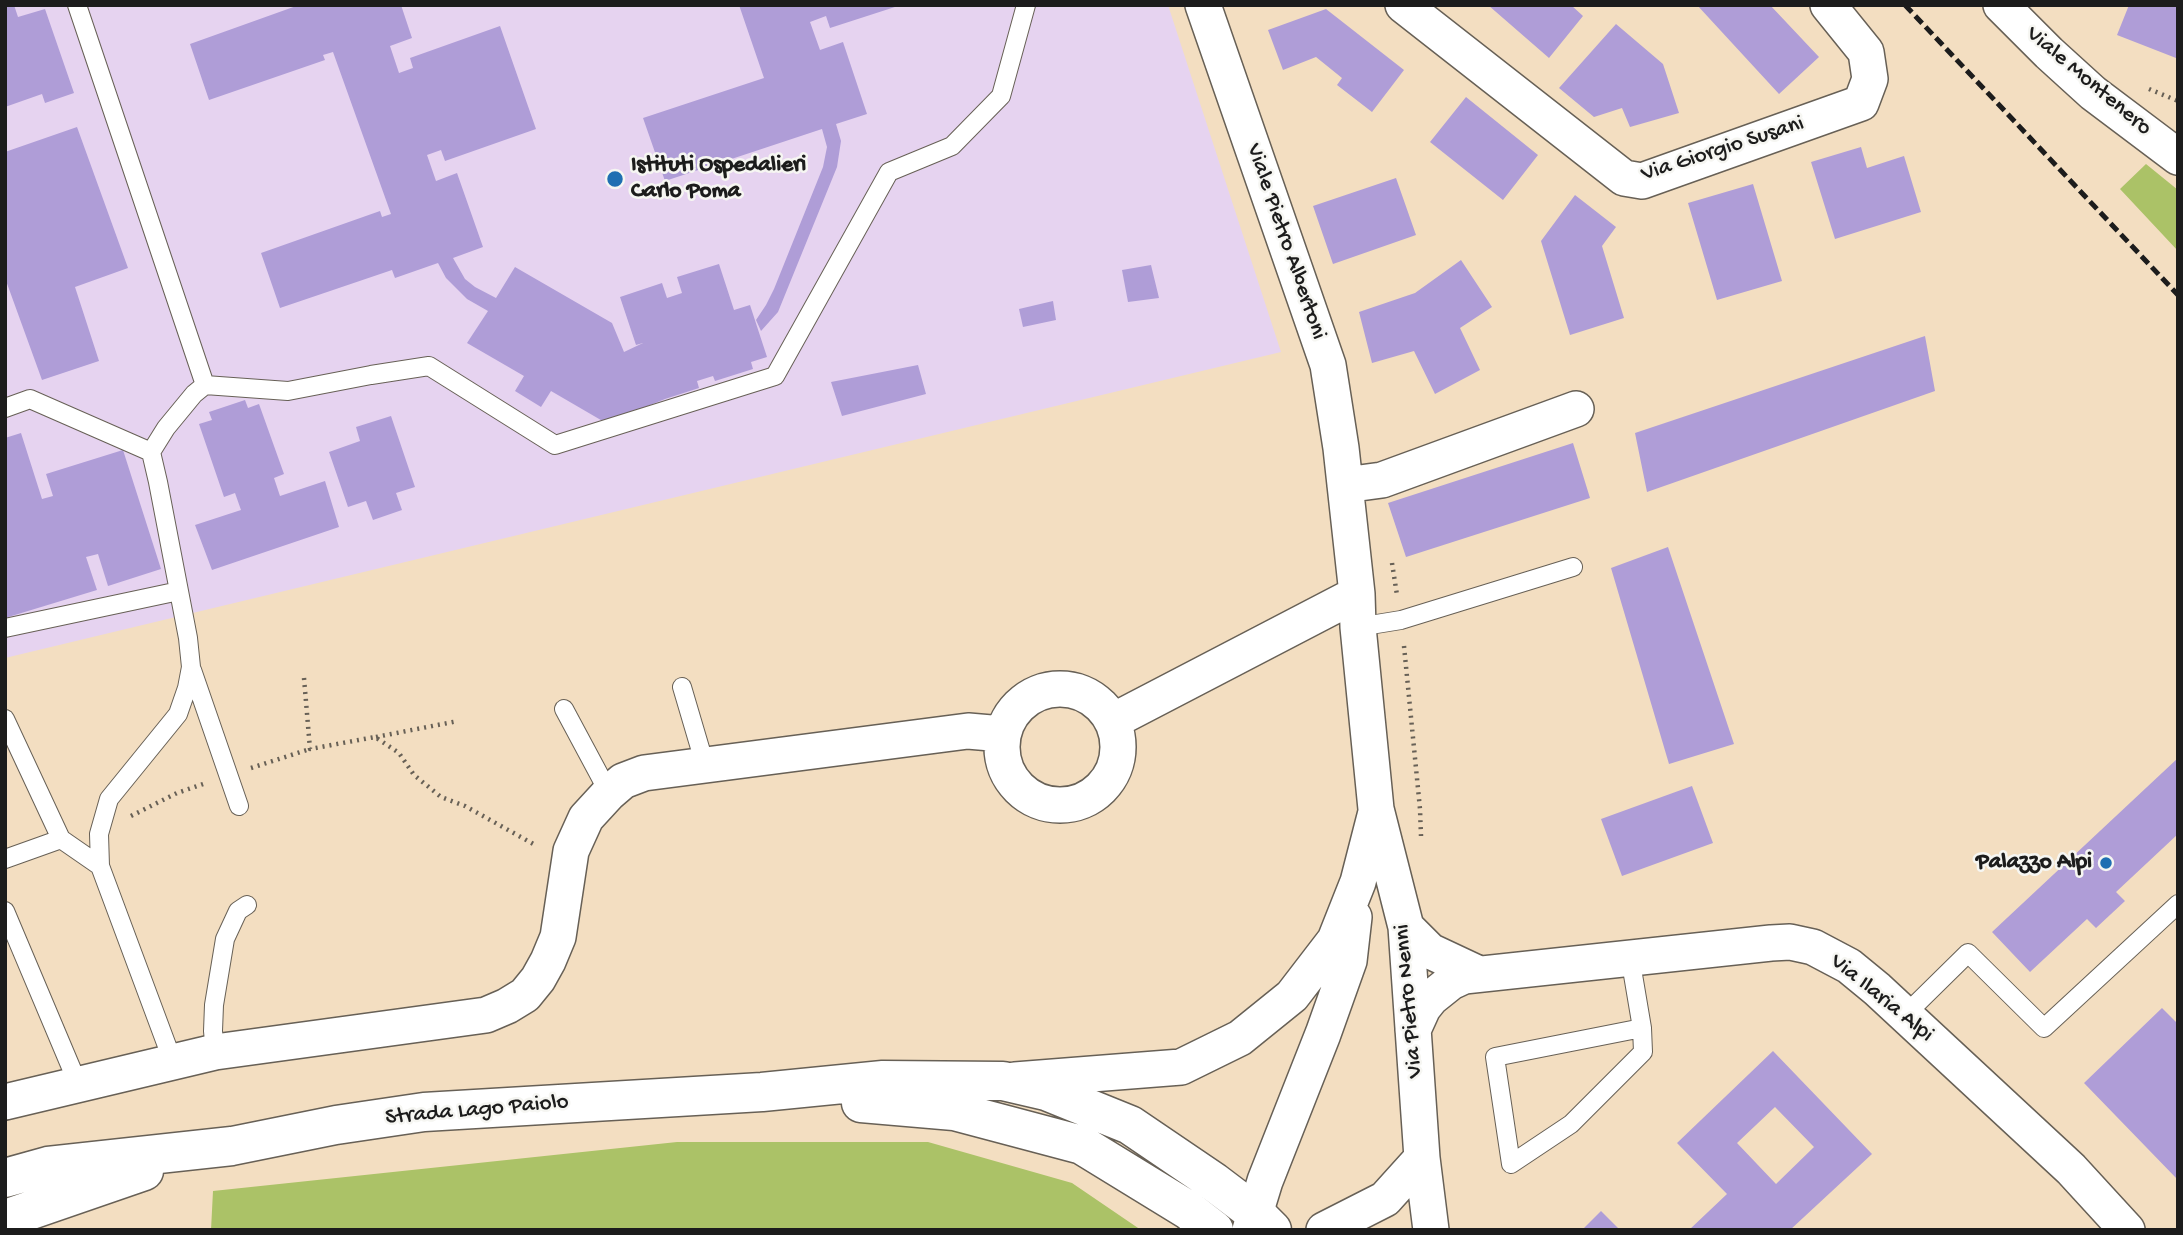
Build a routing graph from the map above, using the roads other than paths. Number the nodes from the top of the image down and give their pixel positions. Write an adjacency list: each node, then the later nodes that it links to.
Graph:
1 (77, 5): 8 (lane)
2 (1026, 5): 8 (lane)
3 (1402, 5): 4 (street, Via Giorgio Susani)
4 (1828, 5)
5 (2001, 5): 7 (street, Viale Montenero)
6 (1208, 7): 12 (street, Viale Pietro Albertoni)
7 (2178, 157)
8 (205, 385): 11 (lane)
9 (5, 408): 11 (lane)
10 (1576, 409): 12 (street)
11 (150, 452): 14 (lane)
12 (1345, 485): 15 (street, Viale Pietro Albertoni)
13 (1573, 567): 15 (lane)
14 (179, 591): 16 (lane); 17 (lane)
15 (1358, 610): 21 (street); 26 (street, Viale Pietro Albertoni)
16 (5, 628)
17 (191, 667): 25 (lane); 29 (lane)
18 (682, 687): 23 (lane)
19 (564, 709): 24 (lane)
20 (5, 719): 27 (lane)
21 (1113, 721): 22 (street); 22 (street)
22 (1003, 734): 23 (street)
23 (705, 765): 24 (street)
24 (609, 793): 40 (street)
25 (239, 806)
26 (1376, 808): 30 (street); 34 (street, Via Pietro Nenni)
27 (61, 839): 28 (lane); 29 (lane)
28 (5, 859)
29 (100, 866): 41 (lane)
30 (1358, 882): 42 (street); 51 (street)
31 (2178, 904): 37 (lane)
32 (247, 905): 40 (lane)
33 (5, 911): 43 (lane)
34 (1406, 927): 36 (street); 39 (street, Via Pietro Nenni)
35 (1630, 957): 36 (street, Via Ilaria Alpi); 37 (street, Via Ilaria Alpi); 38 (lane)
36 (1479, 974): 39 (street, Via Ilaria Alpi)
37 (1905, 1015): 55 (street, Via Ilaria Alpi)
38 (1642, 1028): 38 (lane)
39 (1413, 1030): 47 (street, Via Pietro Nenni)
40 (215, 1052): 41 (street)
41 (173, 1062): 43 (street)
42 (1003, 1081): 44 (street, Strada Lago Paiolo); 51 (street, Strada Lago Paiolo)
43 (78, 1084): 45 (street)
44 (762, 1092): 46 (street, Strada Lago Paiolo); 50 (street, Strada Lago Paiolo)
45 (5, 1102)
46 (194, 1150): 48 (street, Strada Lago Paiolo); 49 (street, Strada Lago Paiolo)
47 (1422, 1158): 53 (street); 54 (street, Via Pietro Nenni)
48 (5, 1178)
49 (5, 1219)
50 (1201, 1220): 51 (street)
51 (1260, 1226): 52 (street)
52 (1293, 1230)
53 (1324, 1230)
54 (1431, 1230)
55 (2127, 1230)

